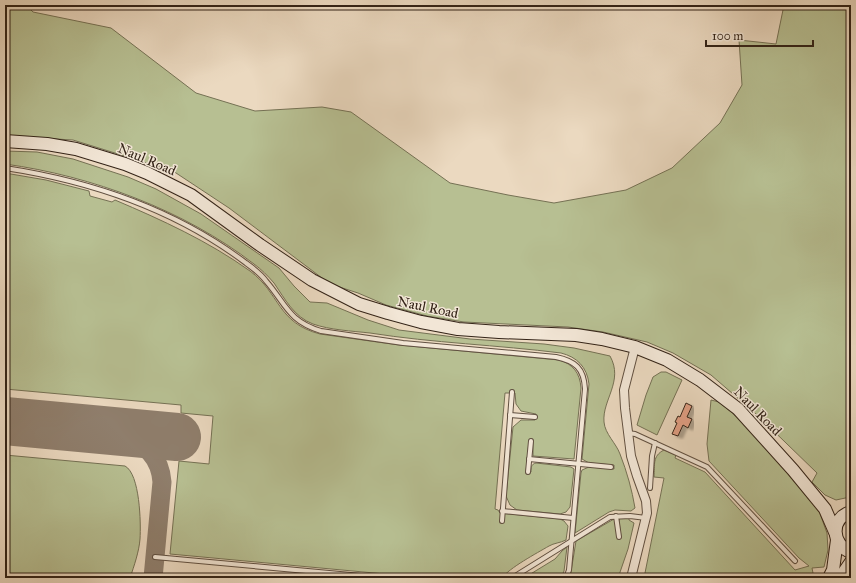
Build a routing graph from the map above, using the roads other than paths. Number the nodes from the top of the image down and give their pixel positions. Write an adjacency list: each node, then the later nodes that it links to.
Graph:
1 (5, 141): 3 (street, Naul Road)
2 (5, 168): 11 (lane)
3 (635, 347): 7 (street); 15 (street, Naul Road)
4 (512, 392): 5 (lane)
5 (510, 415): 6 (lane); 16 (lane)
6 (535, 417)
7 (628, 433): 9 (lane); 20 (street)
8 (531, 441): 10 (lane)
9 (655, 443): 14 (lane); 27 (lane)
10 (529, 459): 11 (lane); 13 (lane)
11 (578, 464): 12 (lane); 19 (lane)
12 (611, 467)
13 (528, 472)
14 (650, 488)
15 (825, 509): 17 (street, Naul Road); 22 (street, Naul Road)
16 (502, 511): 19 (lane); 21 (lane)
17 (847, 514): 22 (street)
18 (616, 516): 20 (lane); 23 (lane); 24 (lane)
19 (573, 518): 24 (lane)
20 (646, 518): 32 (street)
21 (502, 521)
22 (836, 536): 25 (street); 33 (street)
23 (619, 537)
24 (571, 542): 30 (lane); 31 (lane)
25 (851, 552)
26 (155, 557): 29 (lane)
27 (795, 561)
28 (851, 562): 34 (street)
29 (383, 578)
30 (512, 578)
31 (566, 578)
32 (631, 578)
33 (829, 578)
34 (840, 578)

